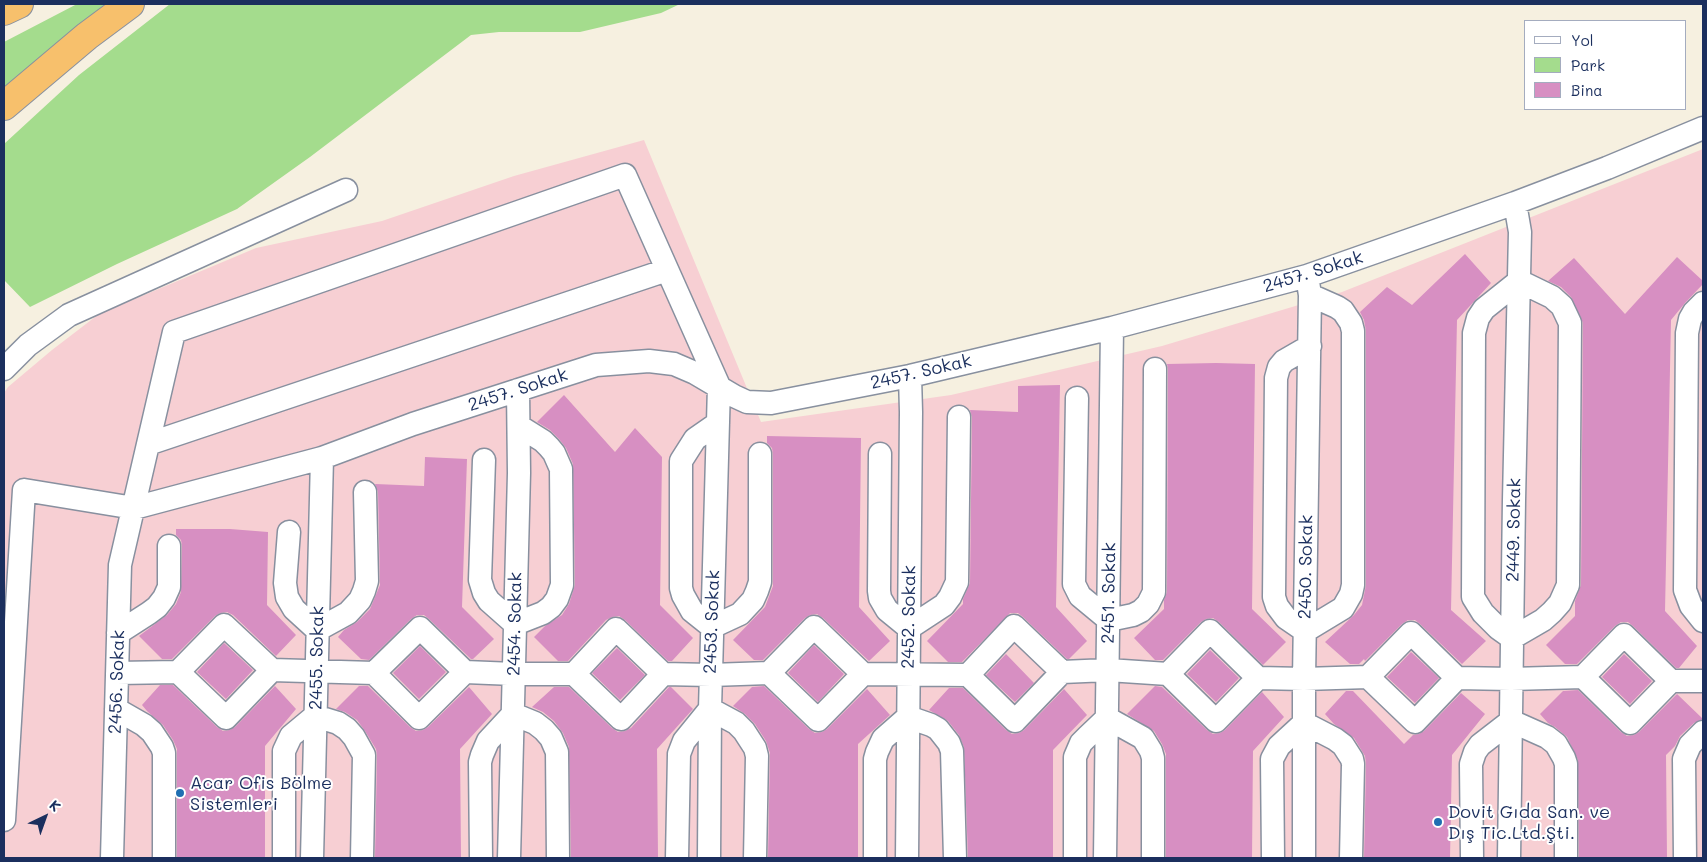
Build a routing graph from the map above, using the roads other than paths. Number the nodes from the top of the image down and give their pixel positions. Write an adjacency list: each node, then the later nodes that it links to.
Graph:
1 (19, 4): 3 (highway)
2 (130, 4): 4 (highway)
3 (4, 11)
4 (4, 106)
5 (1703, 128): 7 (street, 2457. Sokak)
6 (346, 190): 14 (street)
7 (1515, 203): 9 (street, 2449. Sokak); 10 (street, 2457. Sokak)
8 (667, 270): 17 (street); 23 (street); 23 (street, 2456. Sokak)
9 (1519, 281): 40 (street, 2449. Sokak); 40 (street); 40 (street)
10 (1309, 286): 12 (street, 2457. Sokak); 13 (street, 2450. Sokak); 38 (street)
11 (1703, 302): 33 (street)
12 (1112, 328): 16 (street, 2457. Sokak); 32 (street, 2451. Sokak)
13 (1310, 346): 38 (street, 2450. Sokak); 38 (street)
14 (5, 363)
15 (1155, 369): 32 (street)
16 (910, 376): 17 (street, 2457. Sokak); 36 (street, 2452. Sokak)
17 (719, 386): 18 (street, 2457. Sokak); 21 (street, 2453. Sokak)
18 (518, 390): 22 (street, 2454. Sokak); 26 (street, 2457. Sokak)
19 (1077, 398): 32 (street)
20 (959, 417): 36 (street)
21 (718, 423): 35 (street, 2453. Sokak); 35 (street)
22 (519, 426): 34 (street, 2454. Sokak); 34 (street)
23 (148, 444): 29 (street, 2456. Sokak)
24 (760, 454): 35 (street)
25 (880, 454): 36 (street)
26 (322, 458): 29 (street, 2457. Sokak); 37 (street, 2455. Sokak)
27 (484, 460): 34 (street)
28 (366, 492): 37 (street)
29 (134, 508): 39 (street, 2456. Sokak); 75 (street)
30 (289, 532): 37 (street)
31 (169, 546): 39 (street)
32 (1108, 620): 42 (street, 2451. Sokak)
33 (1703, 621)
34 (515, 624): 50 (street, 2454. Sokak)
35 (712, 627): 55 (street, 2453. Sokak)
36 (909, 628): 57 (street, 2452. Sokak)
37 (318, 630): 44 (street, 2455. Sokak)
38 (1305, 631): 62 (street, 2450. Sokak)
39 (118, 633): 47 (street, 2456. Sokak)
40 (1512, 638): 63 (street, 2449. Sokak)
41 (272, 670): 43 (street); 43 (street); 44 (street)
42 (1108, 670): 46 (street); 54 (street); 71 (street, 2451. Sokak)
43 (178, 672): 47 (street)
44 (317, 672): 48 (street); 69 (street, 2455. Sokak)
45 (465, 672): 48 (street); 48 (street); 50 (street)
46 (1062, 672): 56 (street); 56 (street)
47 (117, 673): 66 (street, 2456. Sokak)
48 (374, 673)
49 (769, 673): 53 (street); 53 (street); 55 (street)
50 (514, 674): 51 (street); 68 (street, 2454. Sokak)
51 (574, 674): 52 (street); 52 (street)
52 (663, 674): 55 (street)
53 (863, 674): 57 (street)
54 (1168, 674): 60 (street); 60 (street)
55 (711, 675): 67 (street, 2453. Sokak)
56 (968, 675): 57 (street)
57 (908, 676): 70 (street, 2452. Sokak)
58 (1368, 677): 61 (street); 61 (street); 62 (street)
59 (1583, 677): 63 (street); 64 (street); 64 (street)
60 (1258, 678): 62 (street)
61 (1457, 678): 63 (street)
62 (1304, 679): 73 (street, 2450. Sokak)
63 (1512, 680): 72 (street, 2449. Sokak)
64 (1671, 681): 65 (street)
65 (1703, 681)
66 (116, 709): 76 (street, 2456. Sokak); 77 (street)
67 (710, 709): 84 (street); 85 (street, 2453. Sokak); 86 (street)
68 (513, 714): 81 (street); 82 (street, 2454. Sokak); 83 (street)
69 (316, 716): 78 (street); 79 (street, 2455. Sokak); 80 (street)
70 (908, 716): 87 (street); 88 (street, 2452. Sokak); 89 (street)
71 (1107, 718): 90 (street); 91 (street, 2451. Sokak); 92 (street)
72 (1511, 721): 96 (street); 97 (street, 2449. Sokak); 98 (street)
73 (1304, 723): 93 (street); 94 (street, 2450. Sokak); 95 (street)
74 (1703, 732): 99 (street)
75 (4, 820)
76 (112, 858)
77 (164, 858)
78 (284, 858)
79 (312, 858)
80 (362, 858)
81 (481, 858)
82 (508, 858)
83 (558, 858)
84 (678, 858)
85 (709, 858)
86 (755, 858)
87 (875, 858)
88 (907, 858)
89 (955, 858)
90 (1075, 858)
91 (1105, 858)
92 (1153, 858)
93 (1273, 858)
94 (1304, 858)
95 (1351, 858)
96 (1472, 858)
97 (1509, 858)
98 (1566, 858)
99 (1685, 858)

